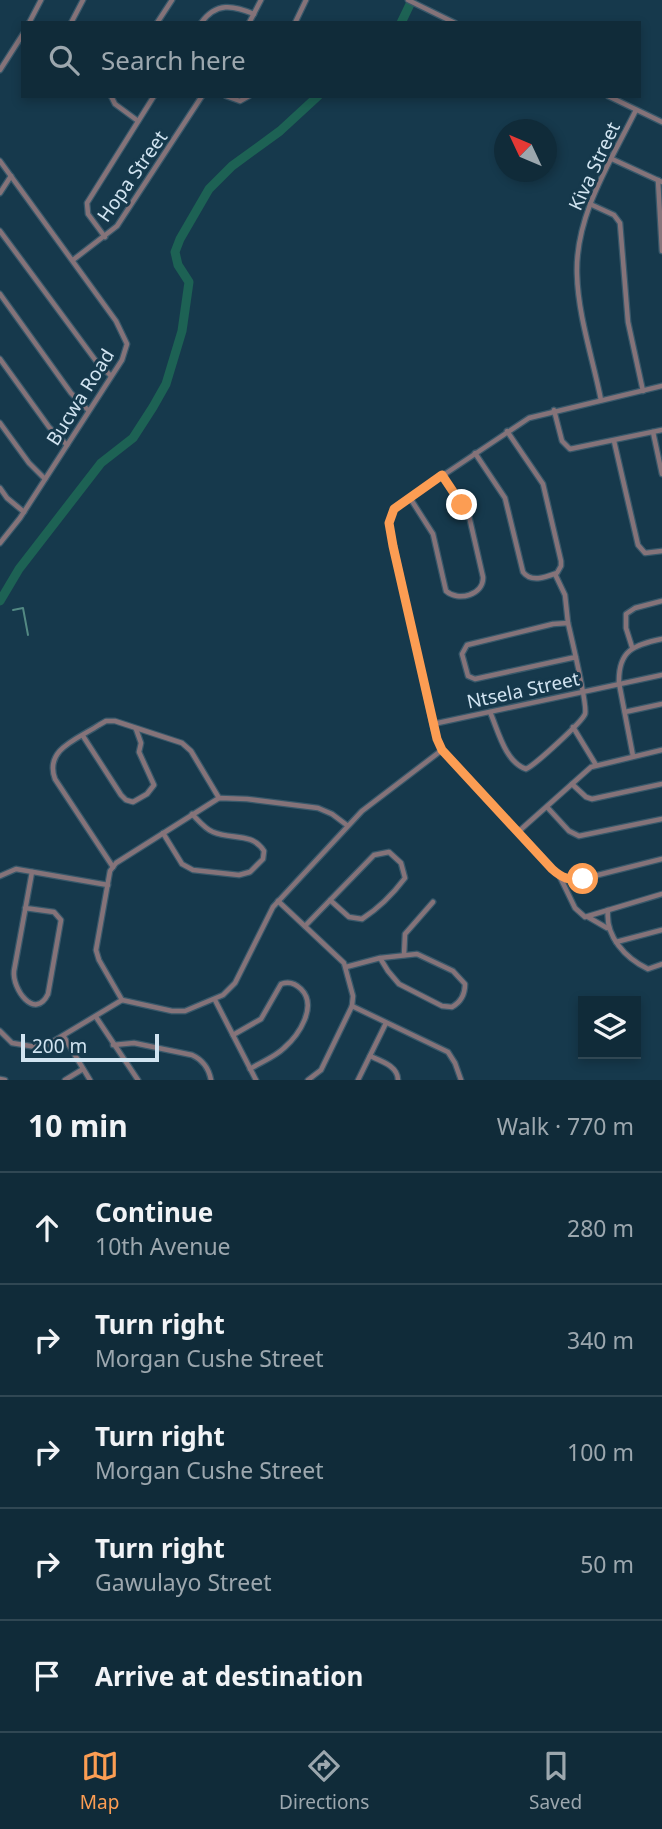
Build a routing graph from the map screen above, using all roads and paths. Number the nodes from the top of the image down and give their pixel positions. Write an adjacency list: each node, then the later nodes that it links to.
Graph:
1 (41, 0): 8 (street)
2 (83, 0): 9 (street)
3 (172, 0): 10 (street)
4 (261, 0): 7 (street)
5 (306, 0): 13 (street)
6 (408, 0): 14 (street)
7 (254, 14): 11 (street); 12 (street)
8 (30, 21)
9 (73, 21)
10 (158, 21)
11 (203, 21)
12 (250, 21)
13 (296, 21)
14 (451, 21)
15 (20, 44): 16 (street)
16 (0, 70)
17 (112, 98): 22 (street)
18 (152, 98): 22 (street)
19 (201, 98): 31 (street, Hopa Street)
20 (612, 98): 21 (street)
21 (636, 110): 23 (street); 24 (street, Kiva Street)
22 (138, 121): 31 (street)
23 (662, 122)
24 (612, 159): 27 (street); 29 (street, Kiva Street)
25 (0, 161): 26 (street, Bucwa Road)
26 (11, 176): 28 (street); 33 (street, Bucwa Road)
27 (660, 181): 32 (street)
28 (0, 193)
29 (590, 204): 38 (street); 39 (street, Kiva Street)
30 (0, 231): 36 (street)
31 (105, 237): 33 (street, Hopa Street)
32 (662, 251)
33 (73, 260): 36 (street, Bucwa Road)
34 (0, 294): 41 (street)
35 (0, 359): 47 (street)
36 (111, 376): 41 (street, Bucwa Road)
37 (662, 386): 38 (street)
38 (643, 391): 39 (street)
39 (601, 400): 40 (street)
40 (554, 410): 44 (street); 46 (street)
41 (89, 411): 47 (street, Bucwa Road)
42 (0, 423): 51 (street)
43 (662, 430): 45 (street)
44 (507, 431): 48 (street); 57 (street)
45 (653, 432): 46 (street); 49 (street)
46 (614, 441): 56 (street)
47 (67, 445): 51 (street, Bucwa Road)
48 (475, 453): 50 (street); 57 (street)
49 (662, 474)
50 (442, 475): 53 (street); 53 (street)
51 (45, 479): 54 (street, Bucwa Road)
52 (0, 488): 54 (street)
53 (410, 498): 69 (street)
54 (24, 512): 55 (street, Bucwa Road)
55 (0, 543)
56 (662, 551)
57 (555, 574): 59 (street)
58 (662, 601): 61 (street)
59 (568, 624): 62 (street); 62 (street)
60 (662, 639): 61 (street)
61 (632, 647): 64 (street)
62 (576, 657): 65 (street)
63 (662, 675): 64 (street, Ntsela Street)
64 (619, 683): 65 (street, Ntsela Street); 68 (street)
65 (582, 692): 67 (street, Ntsela Street); 70 (street)
66 (662, 704): 68 (street)
67 (490, 712): 69 (street, Ntsela Street); 70 (street)
68 (625, 712): 75 (street)
69 (433, 724): 73 (street)
70 (573, 727): 76 (street)
71 (136, 729): 72 (street); 72 (street); 79 (street)
72 (83, 736): 87 (street)
73 (442, 750): 83 (street); 84 (street)
74 (662, 750): 75 (street)
75 (634, 756): 76 (street)
76 (596, 765): 77 (street)
77 (572, 784): 78 (street); 80 (street)
78 (662, 784)
79 (219, 799): 81 (street); 83 (street)
80 (547, 807): 82 (street); 84 (street)
81 (192, 814): 85 (street); 85 (street)
82 (662, 819)
83 (348, 826): 94 (street)
84 (518, 832): 90 (street)
85 (163, 833): 87 (street)
86 (662, 859): 90 (street)
87 (113, 867): 91 (street)
88 (32, 872): 89 (street); 91 (street); 96 (street)
89 (0, 876)
90 (560, 876): 98 (street)
91 (108, 885): 107 (street)
92 (662, 894): 97 (street)
93 (330, 900): 93 (street); 99 (street)
94 (278, 901): 99 (street); 108 (street)
95 (433, 902): 103 (street)
96 (25, 908): 96 (street)
97 (608, 910): 98 (street); 100 (street)
98 (587, 917): 100 (street)
99 (305, 926): 106 (street)
100 (608, 929): 102 (street)
101 (662, 930): 102 (street)
102 (616, 942): 105 (street)
103 (404, 955): 104 (street); 104 (street)
104 (380, 958): 106 (street)
105 (662, 964)
106 (346, 967): 109 (street)
107 (122, 1000): 108 (street); 110 (street)
108 (215, 1000): 113 (street)
109 (352, 1006): 111 (street); 124 (street)
110 (96, 1017): 114 (street); 115 (street)
111 (387, 1023): 116 (street); 127 (street)
112 (0, 1031): 114 (street)
113 (233, 1035): 118 (street); 118 (street)
114 (64, 1037): 117 (street)
115 (113, 1045): 121 (street); 122 (street)
116 (370, 1056): 125 (street); 126 (street)
117 (83, 1069): 119 (street); 120 (street)
118 (250, 1069): 123 (street)
119 (65, 1080)
120 (90, 1080)
121 (138, 1080)
122 (211, 1080)
123 (256, 1080)
124 (308, 1080)
125 (358, 1080)
126 (398, 1080)
127 (460, 1080)

